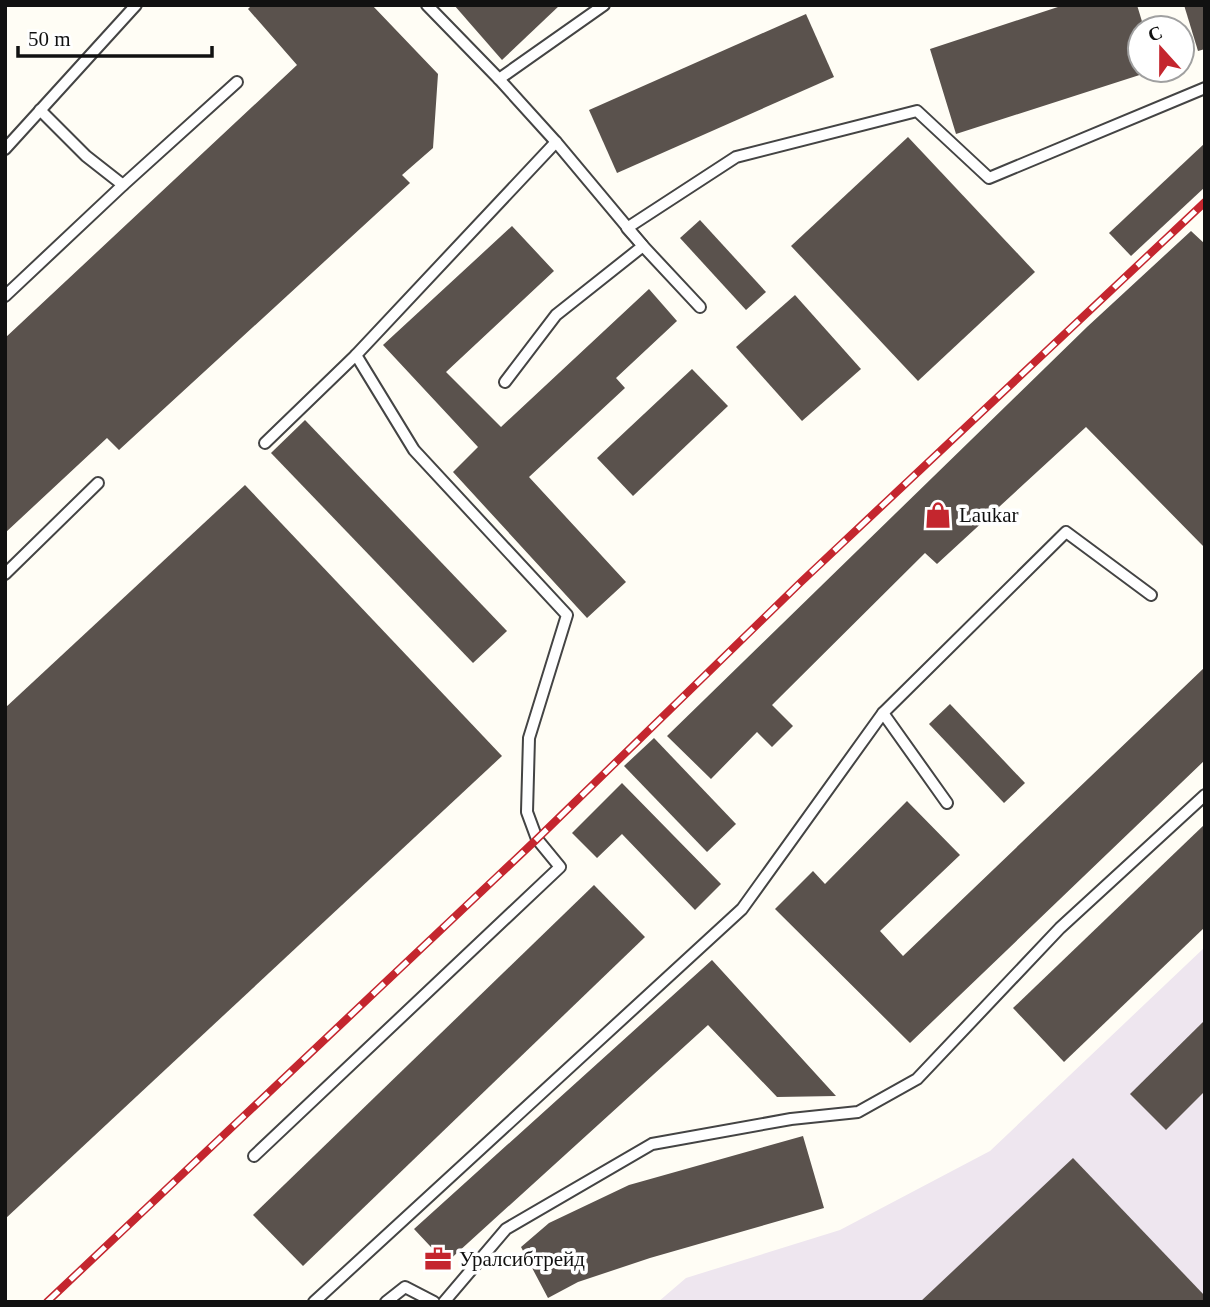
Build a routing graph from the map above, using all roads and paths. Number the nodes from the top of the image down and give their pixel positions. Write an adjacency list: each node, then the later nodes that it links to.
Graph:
1 (136, 5): 7 (lane)
2 (427, 5): 4 (lane)
3 (604, 5): 4 (lane)
4 (499, 79): 8 (lane)
5 (237, 82): 10 (lane)
6 (1205, 88): 11 (lane)
7 (40, 110): 9 (lane); 10 (lane)
8 (556, 142): 11 (lane); 15 (lane)
9 (5, 149)
10 (123, 185): 13 (lane)
11 (627, 228): 12 (lane)
12 (643, 246): 14 (lane); 16 (lane)
13 (5, 296)
14 (700, 307)
15 (356, 355): 17 (lane); 24 (lane)
16 (505, 382)
17 (265, 443)
18 (98, 484): 19 (lane)
19 (5, 574)
20 (1151, 595): 21 (lane)
21 (883, 713): 23 (lane); 25 (lane)
22 (1205, 795): 28 (lane)
23 (947, 803)
24 (254, 1156)
25 (314, 1302)
26 (386, 1302): 27 (lane)
27 (434, 1302)
28 (444, 1302)

